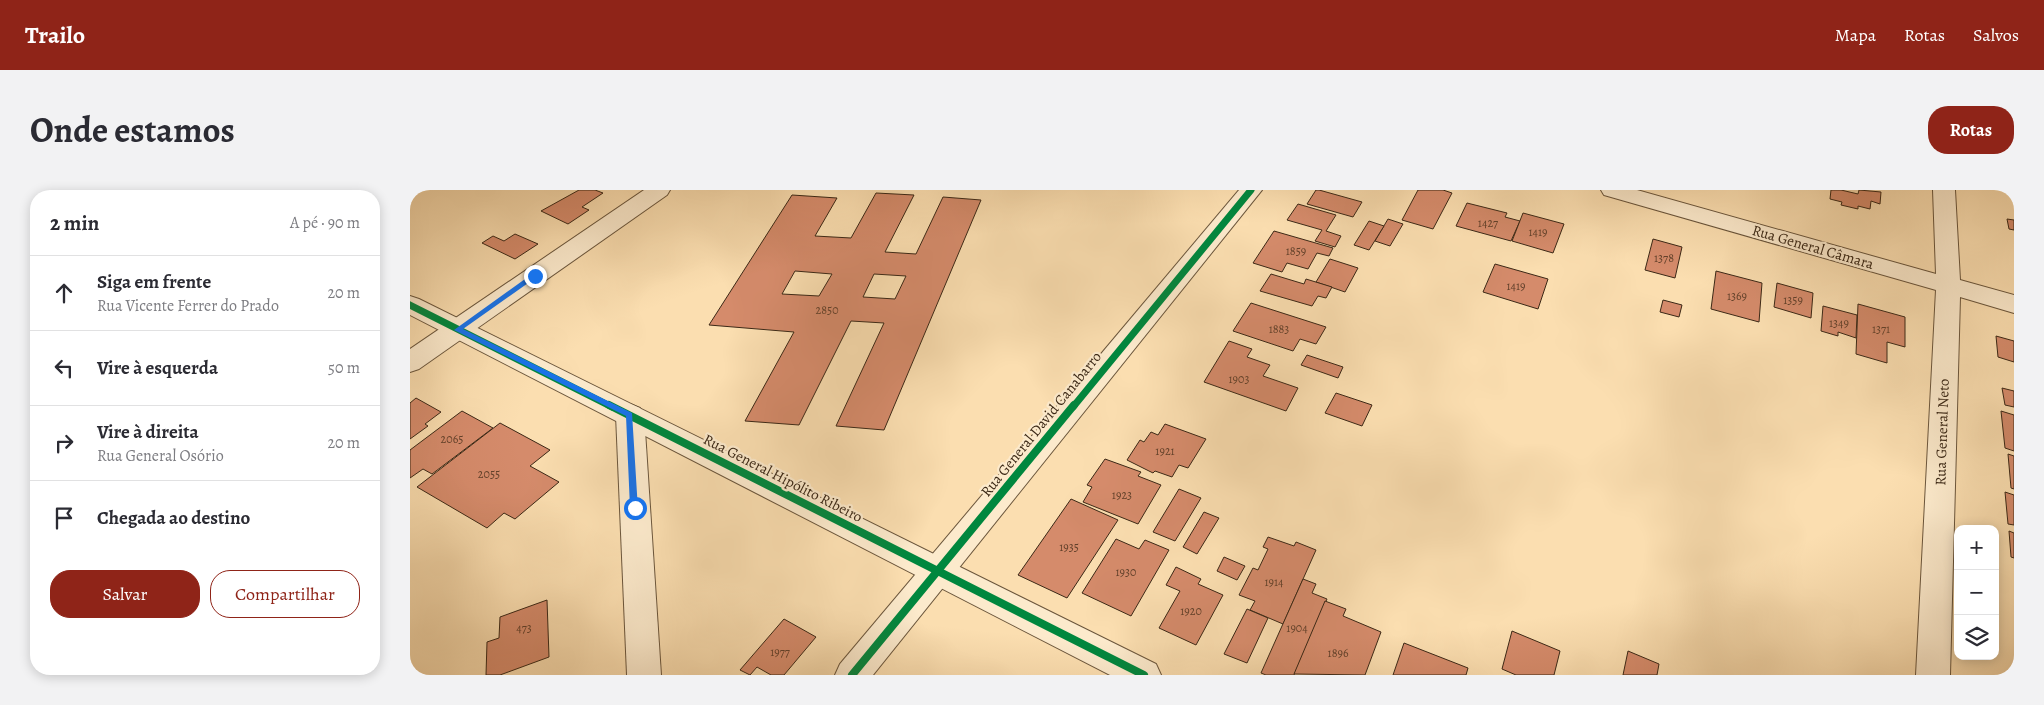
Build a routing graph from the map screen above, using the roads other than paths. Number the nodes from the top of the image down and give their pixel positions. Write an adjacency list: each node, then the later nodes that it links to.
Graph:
1 (659, 190): 8 (street)
2 (1251, 190): 11 (street, Rua General David Canabarro)
3 (1612, 190): 5 (street, Rua General Câmara)
4 (1944, 190): 5 (street, Rua General Neto)
5 (1948, 285): 6 (street, Rua General Câmara); 15 (street, Rua General Neto)
6 (2014, 304)
7 (410, 305): 8 (street, Rua General Hipólito Ribeiro)
8 (457, 330): 9 (street); 10 (street, Rua General Hipólito Ribeiro)
9 (410, 362)
10 (630, 415): 11 (street, Rua General Hipólito Ribeiro); 12 (street)
11 (938, 572): 13 (street, Rua General David Canabarro); 14 (street, Rua General Hipólito Ribeiro)
12 (644, 675)
13 (852, 675)
14 (1144, 675)
15 (1933, 675)

